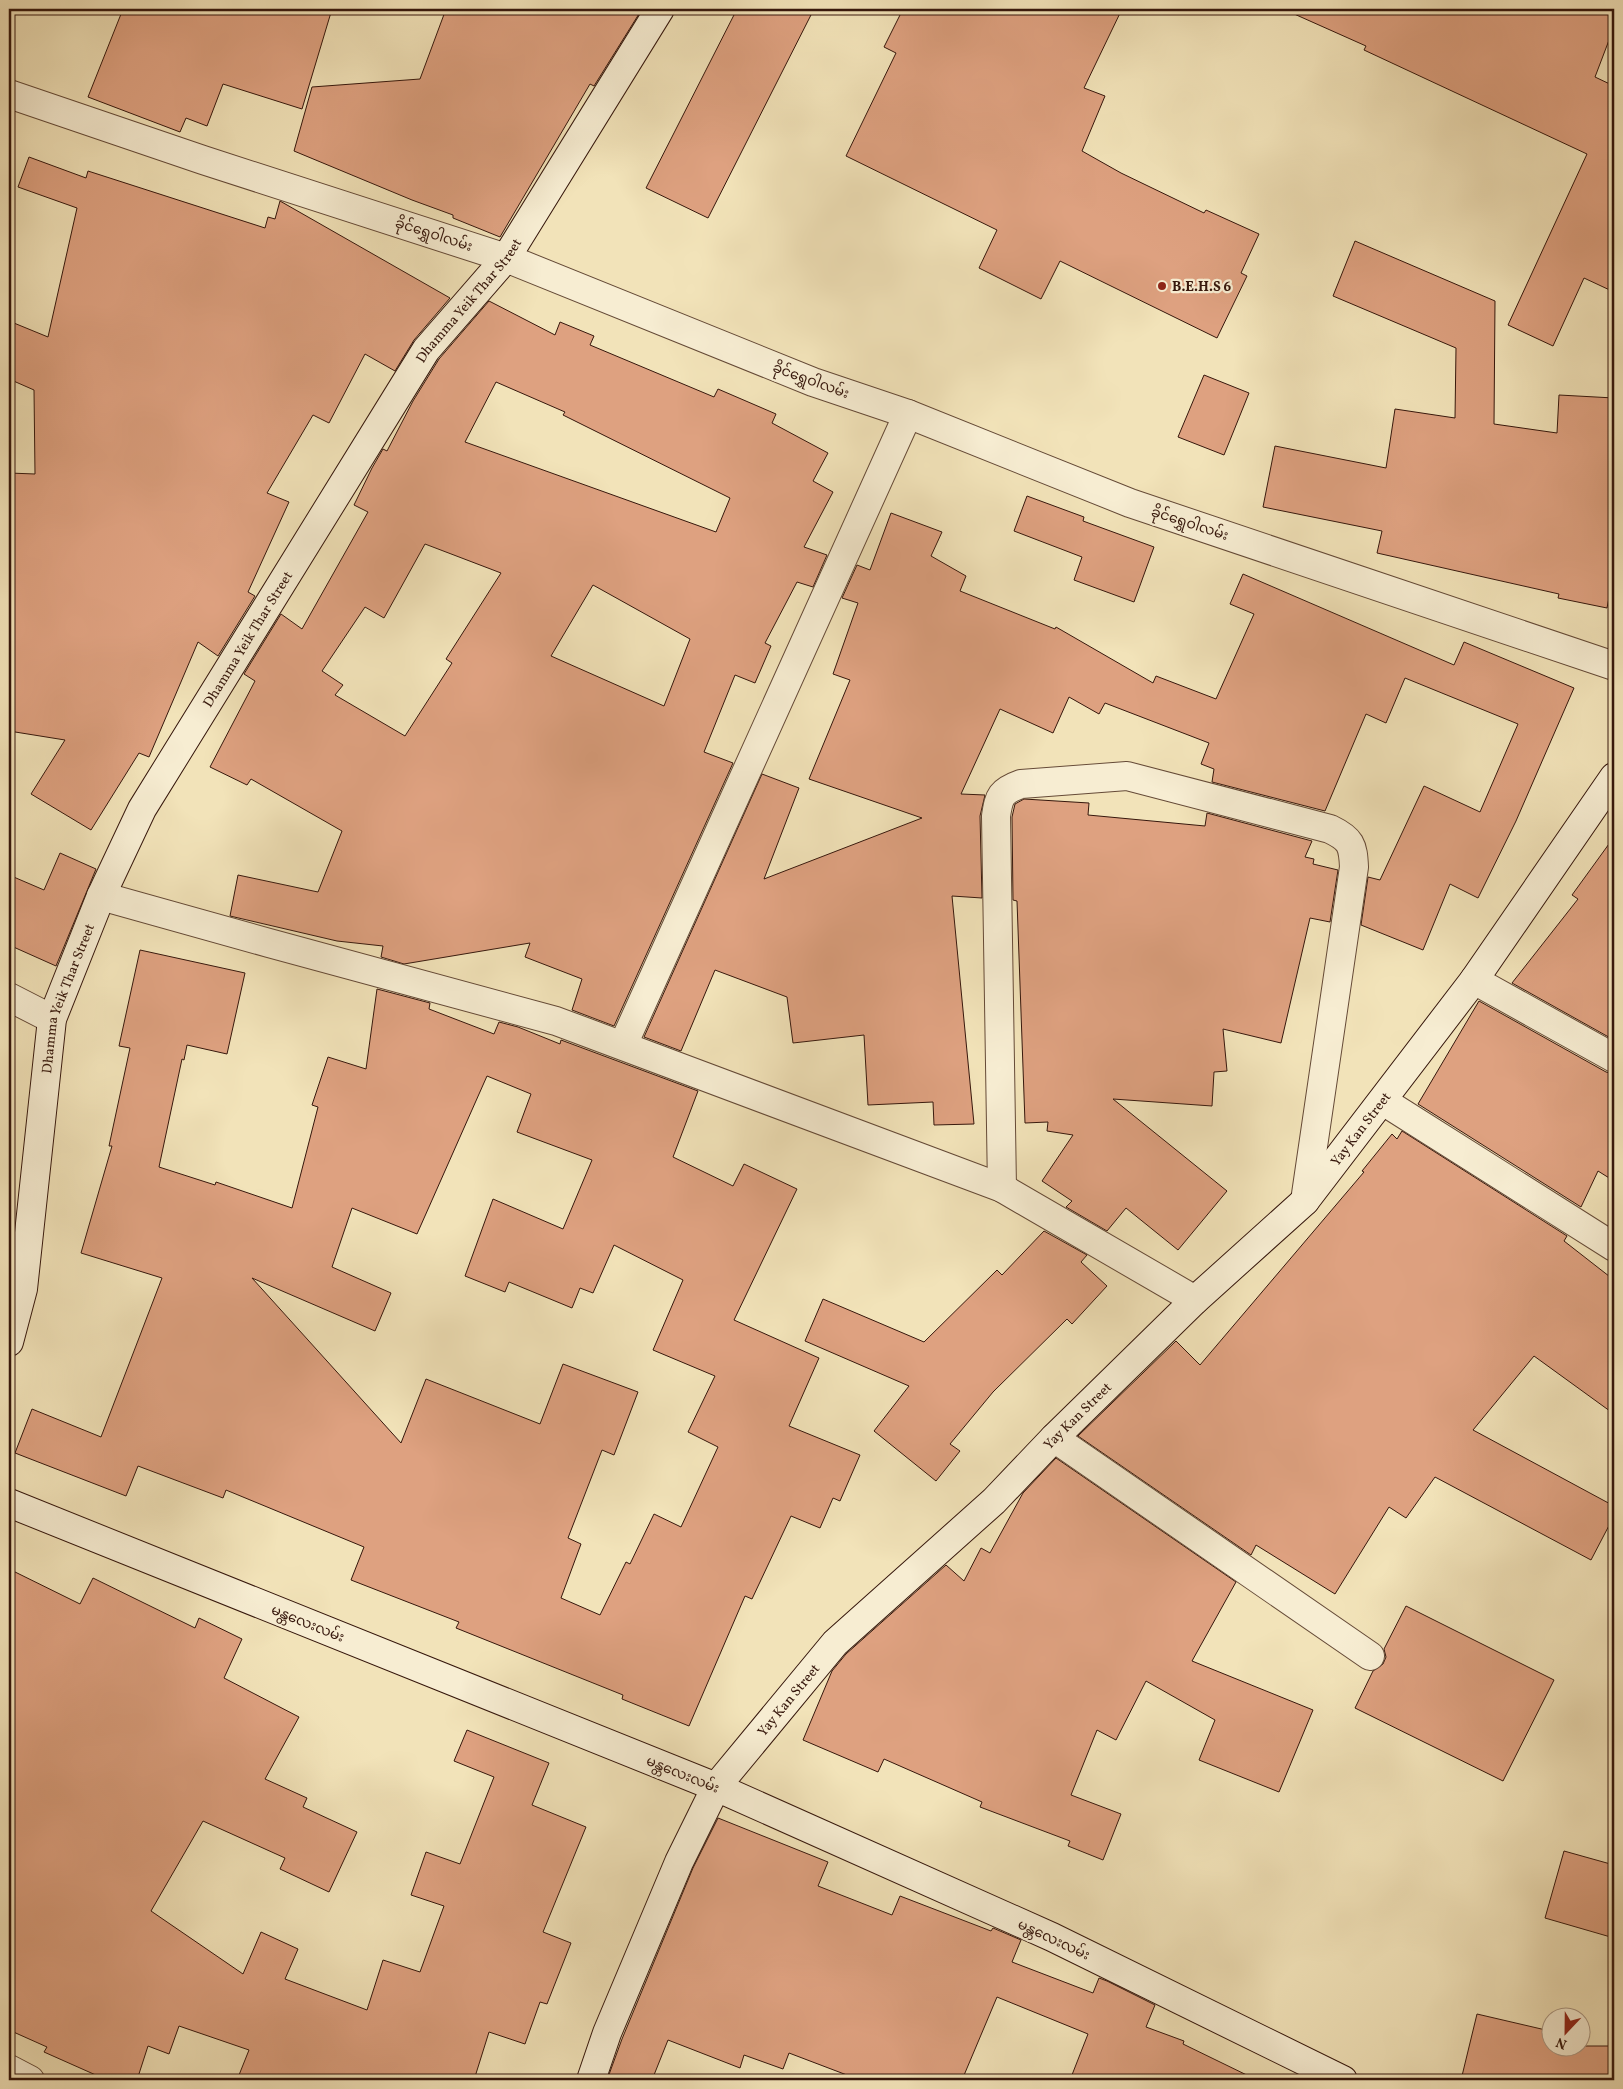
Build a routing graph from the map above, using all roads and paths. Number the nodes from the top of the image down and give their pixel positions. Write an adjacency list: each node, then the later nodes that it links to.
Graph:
1 (660, 9): 3 (street, Dhamma Yeik Thar Street)
2 (9, 94): 3 (street, ခိုင်ရွှေဝါလမ်း)
3 (506, 258): 4 (street, ခိုင်ရွှေဝါလမ်း); 7 (street, Dhamma Yeik Thar Street)
4 (908, 414): 5 (street, ခိုင်ရွှေဝါလမ်း); 11 (street)
5 (1614, 666)
6 (1614, 777): 8 (street, Yay Kan Street)
7 (101, 896): 10 (street, Dhamma Yeik Thar Street); 11 (street)
8 (1474, 980): 12 (street); 13 (street, Yay Kan Street)
9 (9, 997): 10 (street)
10 (52, 1019): 18 (street, Dhamma Yeik Thar Street)
11 (623, 1045): 14 (street)
12 (1614, 1058)
13 (1382, 1101): 15 (street, Yay Kan Street); 16 (street)
14 (1002, 1188): 15 (street); 17 (street)
15 (1305, 1202): 17 (street, Yay Kan Street)
16 (1614, 1247)
17 (1195, 1300): 19 (street, Yay Kan Street)
18 (9, 1342)
19 (1054, 1438): 21 (street); 22 (street, Yay Kan Street)
20 (9, 1503): 22 (street, မန္တလေးလမ်း)
21 (1370, 1656)
22 (716, 1787): 25 (street, Yay Kan Street); 26 (street, မန္တလေးလမ်း)
23 (9, 2069): 24 (street)
24 (30, 2080)
25 (591, 2080)
26 (1343, 2080)

